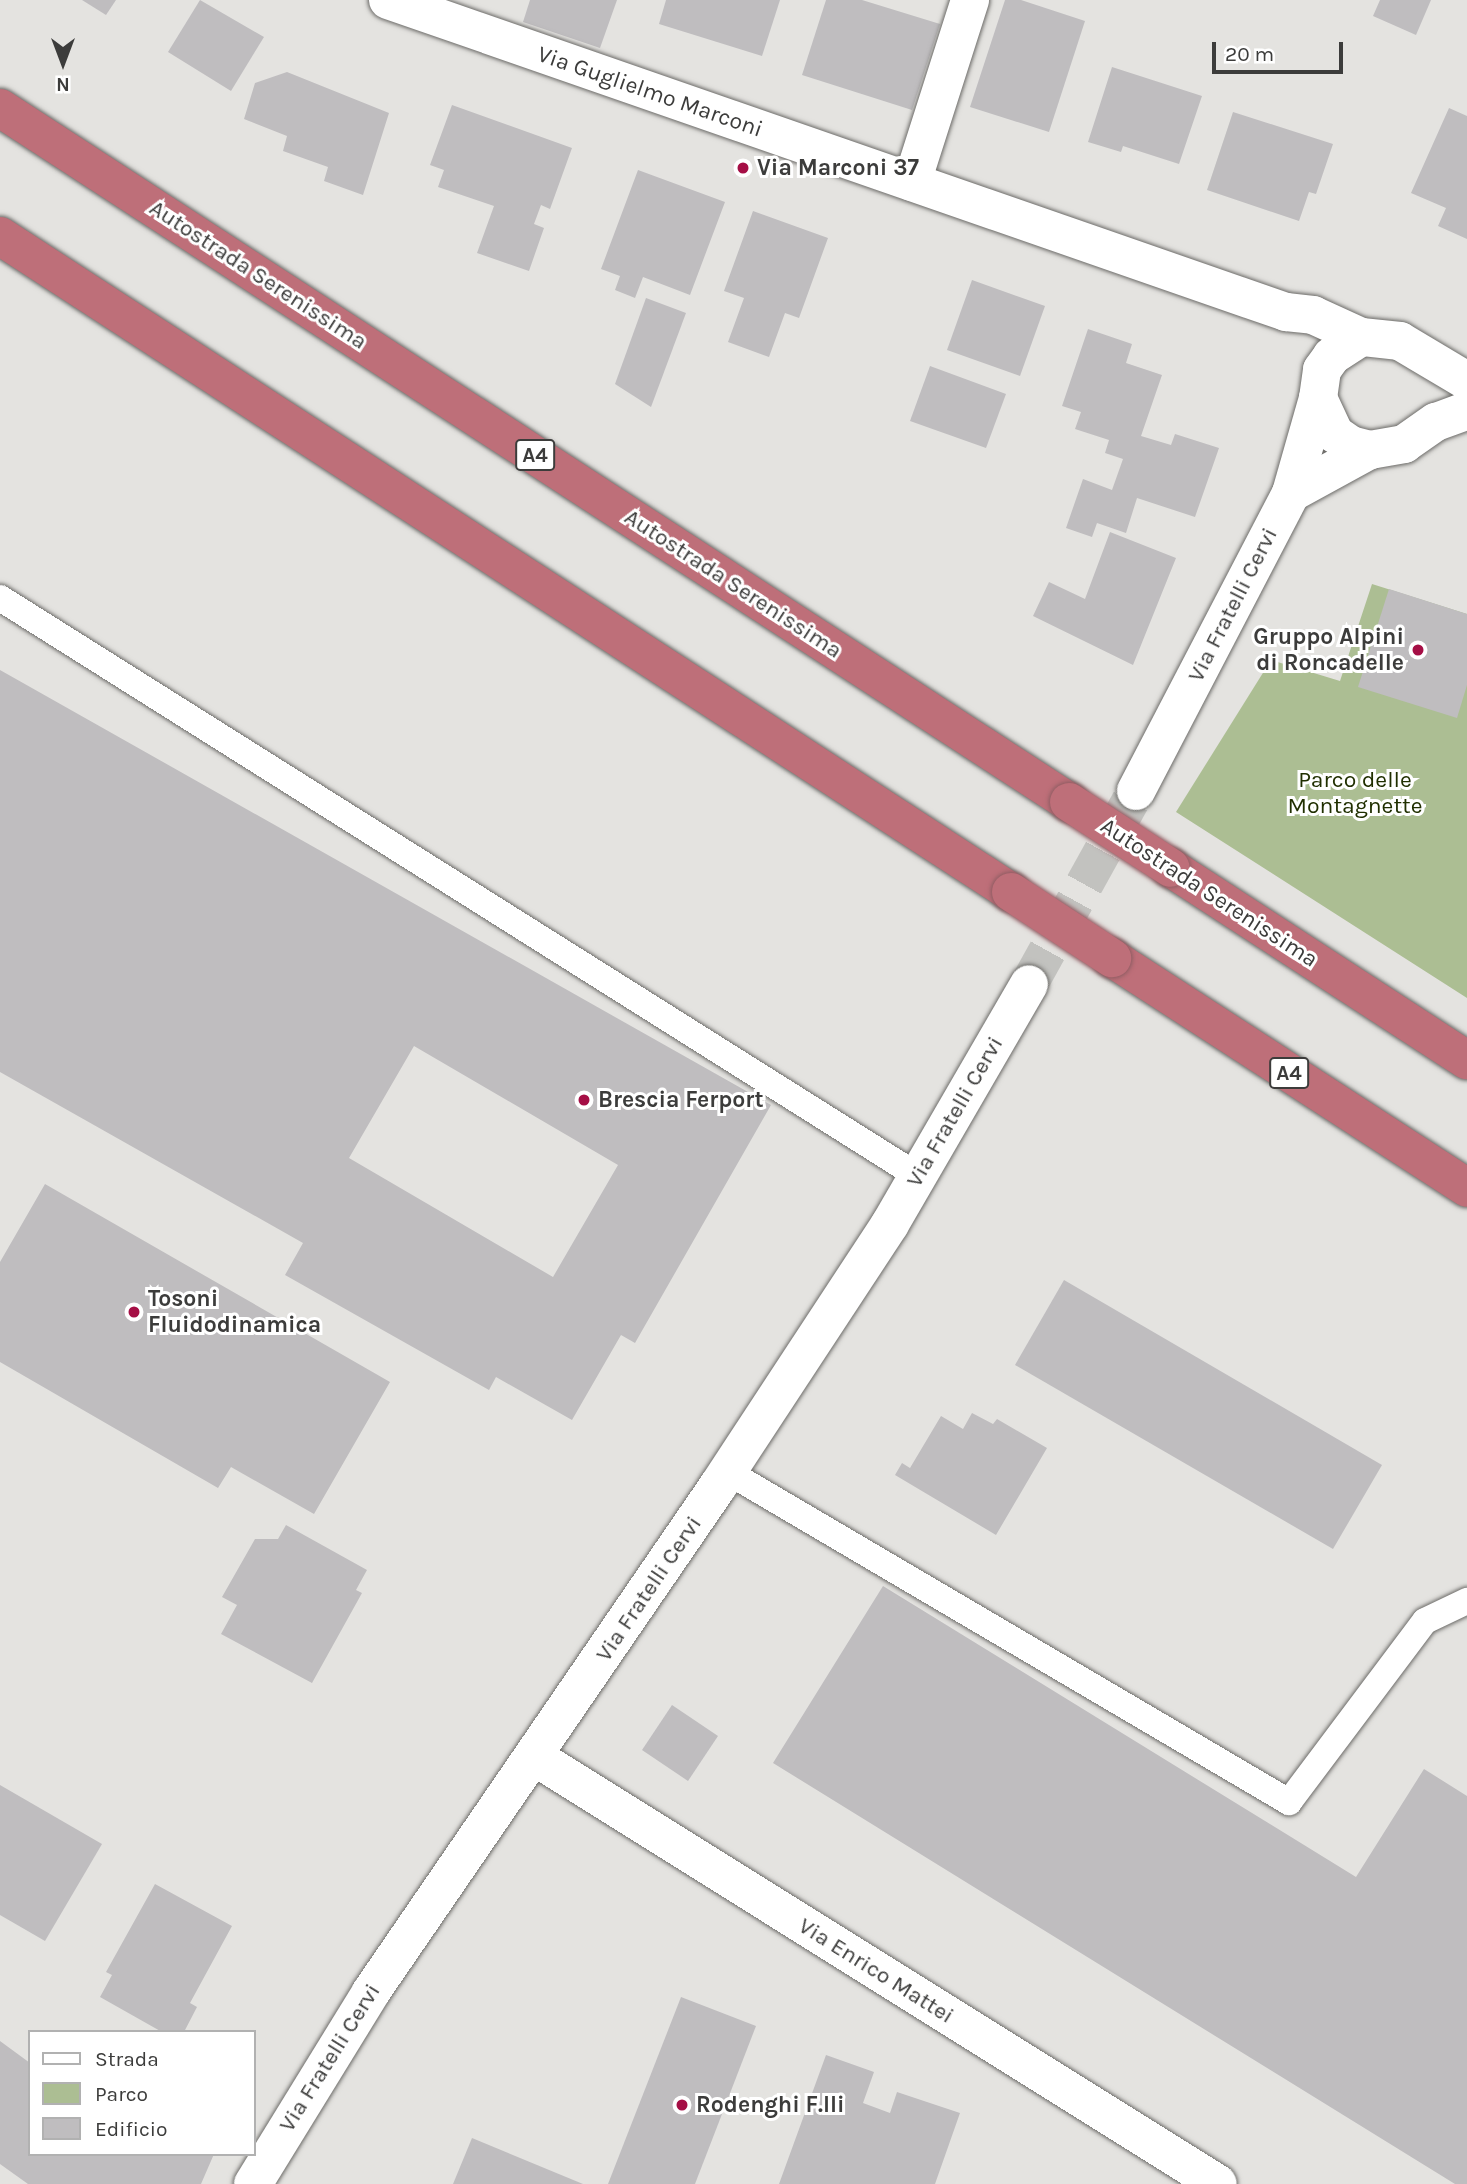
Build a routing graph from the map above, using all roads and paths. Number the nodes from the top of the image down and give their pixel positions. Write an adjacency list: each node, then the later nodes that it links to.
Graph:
1 (388, 0): 4 (street, Via Guglielmo Marconi)
2 (970, 0): 4 (street)
3 (0, 108): 18 (highway, Autostrada Serenissima / A4, bridge)
4 (912, 182): 6 (street, Via Guglielmo Marconi)
5 (0, 236): 20 (highway, A4, bridge)
6 (1286, 312): 7 (street, Via Guglielmo Marconi); 10 (street)
7 (1361, 337): 8 (street, Via Guglielmo Marconi); 10 (street)
8 (1416, 352): 9 (street, Via Guglielmo Marconi); 12 (street)
9 (1467, 381)
10 (1320, 384): 13 (street); 14 (street, Via Fratelli Cervi)
11 (1467, 411): 12 (street)
12 (1417, 433): 13 (street)
13 (1370, 450): 14 (street)
14 (1291, 492): 16 (street, Via Fratelli Cervi)
15 (0, 598): 19 (lane)
16 (1136, 791)
17 (1029, 984): 19 (street, Via Fratelli Cervi)
18 (1467, 1060)
19 (918, 1176): 21 (street, Via Fratelli Cervi)
20 (1467, 1188)
21 (728, 1472): 22 (lane); 23 (street, Via Fratelli Cervi)
22 (1467, 1601)
23 (535, 1757): 24 (street, Via Fratelli Cervi); 25 (street, Via Enrico Mattei)
24 (253, 2184)
25 (1218, 2184)

